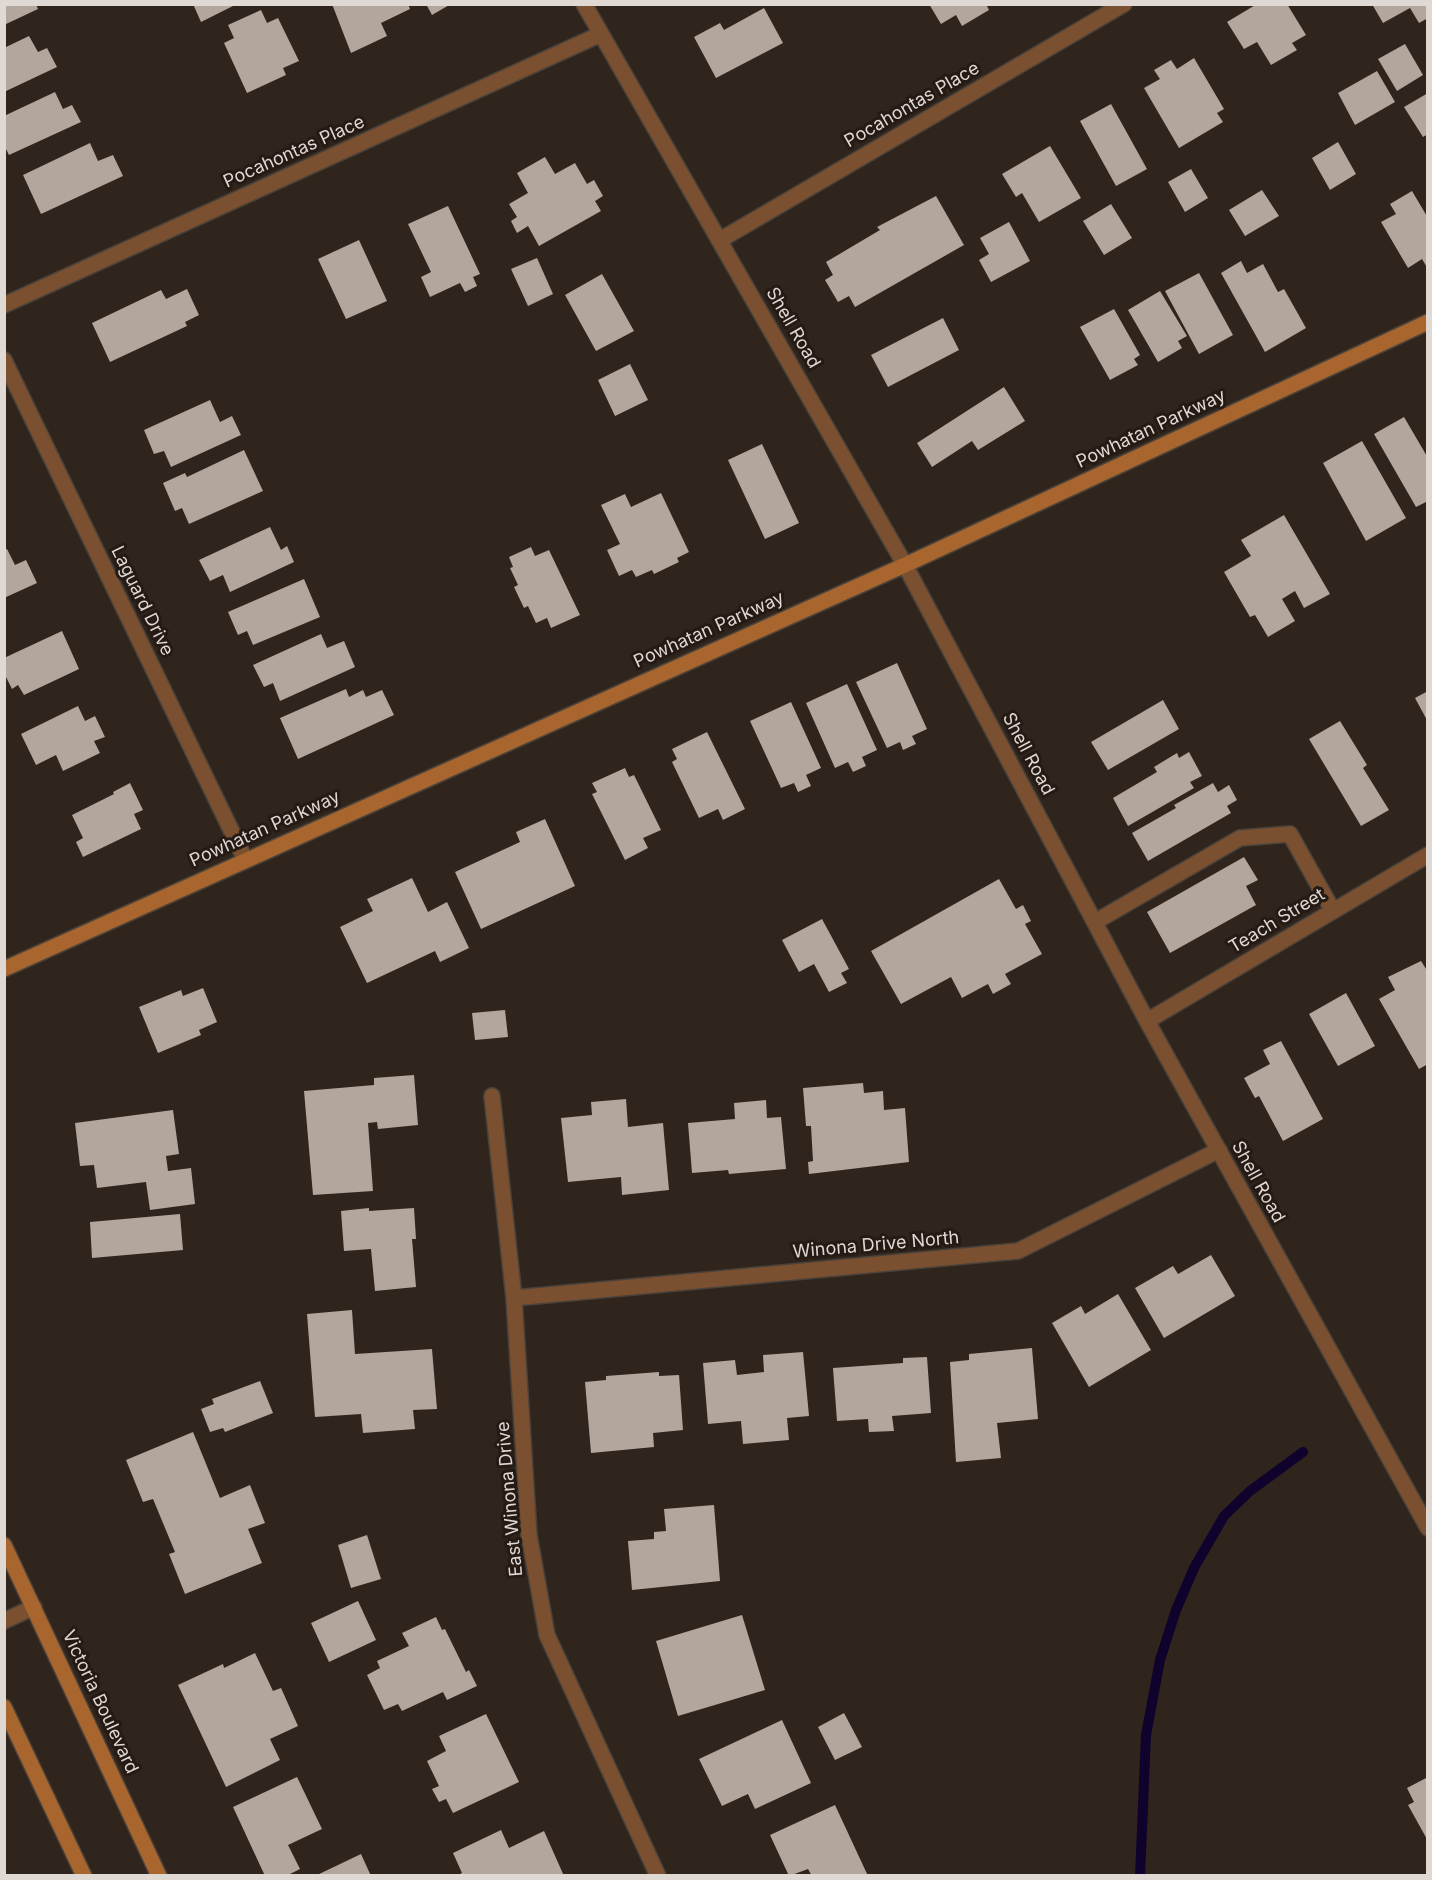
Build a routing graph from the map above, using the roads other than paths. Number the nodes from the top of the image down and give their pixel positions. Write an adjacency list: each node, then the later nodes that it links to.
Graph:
1 (584, 4): 3 (street, Shell Road)
2 (1124, 4): 4 (street, Pocahontas Place)
3 (601, 34): 4 (street, Shell Road); 5 (street, Pocahontas Place)
4 (720, 240): 8 (street, Shell Road)
5 (4, 305)
6 (1428, 322): 8 (main road, Powhatan Parkway)
7 (4, 360): 10 (street, Laguard Drive)
8 (905, 565): 10 (main road, Powhatan Parkway); 12 (street, Shell Road)
9 (1428, 855): 11 (street, Teach Street)
10 (245, 859): 13 (main road, Powhatan Parkway)
11 (1333, 911): 12 (street); 14 (street, Teach Street)
12 (1095, 922): 14 (street, Shell Road)
13 (4, 969)
14 (1147, 1021): 16 (street, Shell Road)
15 (492, 1096): 17 (street, East Winona Drive)
16 (1219, 1150): 17 (street, Winona Drive North); 18 (street, Shell Road)
17 (514, 1298): 25 (street, East Winona Drive)
18 (1428, 1528)
19 (4, 1545): 20 (main road, Victoria Boulevard)
20 (34, 1607): 21 (street); 24 (main road, Victoria Boulevard)
21 (4, 1621)
22 (4, 1707): 23 (main road)
23 (84, 1875)
24 (159, 1875)
25 (658, 1875)

